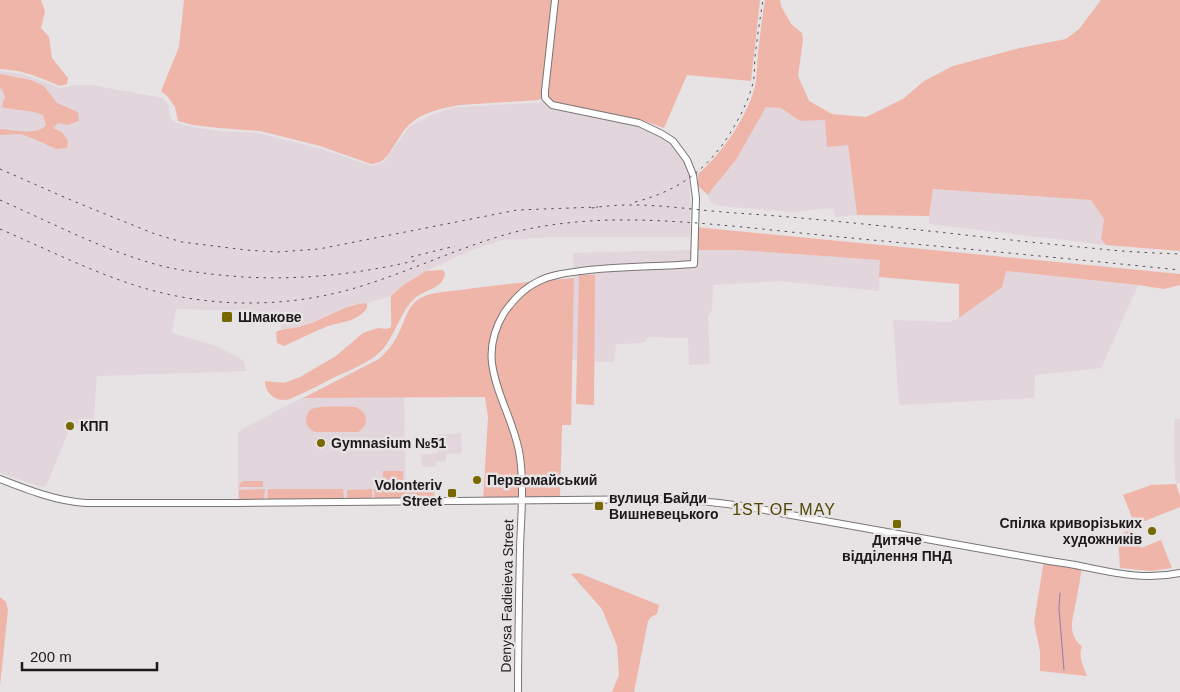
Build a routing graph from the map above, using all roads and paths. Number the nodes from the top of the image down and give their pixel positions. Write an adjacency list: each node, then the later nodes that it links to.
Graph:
1 (555, 0): 3 (street, Denysa Fadieieva Street)
2 (0, 479): 3 (street)
3 (522, 501): 4 (street); 5 (street, Denysa Fadieieva Street)
4 (1180, 573)
5 (518, 692)

